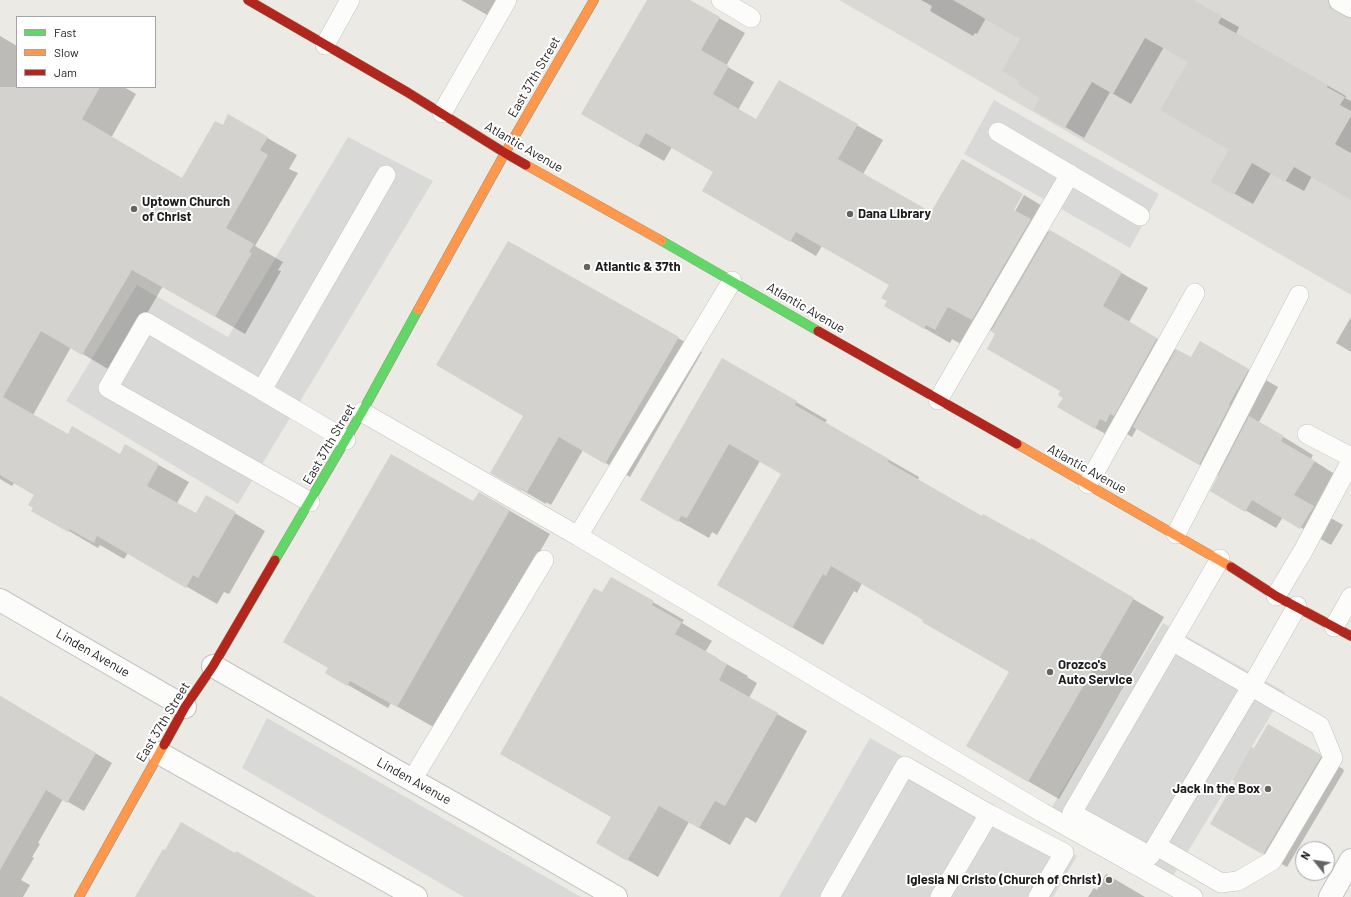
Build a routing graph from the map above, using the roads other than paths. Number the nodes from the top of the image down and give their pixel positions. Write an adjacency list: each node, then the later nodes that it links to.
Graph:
1 (248, 0): 9 (main road, Atlantic Avenue)
2 (350, 0): 9 (lane)
3 (507, 0): 10 (lane)
4 (594, 0): 12 (main road, East 37th Street)
5 (721, 0): 8 (lane)
6 (1340, 0): 7 (street)
7 (1351, 6)
8 (751, 18)
9 (325, 45): 10 (main road, Atlantic Avenue)
10 (442, 113): 12 (main road, Atlantic Avenue)
11 (998, 132): 13 (lane)
12 (505, 153): 16 (main road, Atlantic Avenue); 21 (main road, East 37th Street)
13 (1070, 174): 15 (lane); 20 (lane)
14 (386, 175): 19 (lane)
15 (1140, 216)
16 (732, 281): 20 (main road, Atlantic Avenue); 29 (lane)
17 (1195, 293): 26 (lane)
18 (1299, 295): 28 (lane)
19 (262, 390): 23 (lane); 27 (lane)
20 (938, 400): 26 (main road, Atlantic Avenue)
21 (362, 412): 23 (main road, East 37th Street); 29 (lane)
22 (1307, 434): 24 (lane)
23 (346, 440): 27 (main road, East 37th Street)
24 (1351, 457)
25 (1351, 461): 32 (lane)
26 (1088, 484): 28 (main road, Atlantic Avenue)
27 (310, 502): 39 (main road, East 37th Street)
28 (1176, 534): 30 (main road, Atlantic Avenue)
29 (578, 536): 53 (lane)
30 (1220, 559): 32 (main road, Atlantic Avenue); 38 (lane)
31 (544, 560): 43 (lane)
32 (1276, 596): 35 (main road, Atlantic Avenue)
33 (1351, 597): 36 (lane)
34 (0, 600): 41 (street, Linden Avenue)
35 (1297, 606): 36 (main road, Atlantic Avenue); 40 (lane)
36 (1334, 626): 37 (main road, Atlantic Avenue)
37 (1351, 636)
38 (1172, 641): 40 (lane); 45 (lane)
39 (213, 666): 41 (main road, East 37th Street); 43 (street, Linden Avenue)
40 (1251, 687): 45 (lane); 45 (lane)
41 (185, 707): 42 (main road, East 37th Street)
42 (159, 753): 47 (main road, East 37th Street); 48 (street)
43 (412, 780): 49 (street, Linden Avenue)
44 (988, 814): 50 (lane); 51 (lane); 52 (lane)
45 (1157, 846)
46 (1351, 860): 54 (street)
47 (79, 897)
48 (416, 897)
49 (616, 897)
50 (830, 897)
51 (940, 897)
52 (1038, 897)
53 (1193, 897)
54 (1330, 897)

